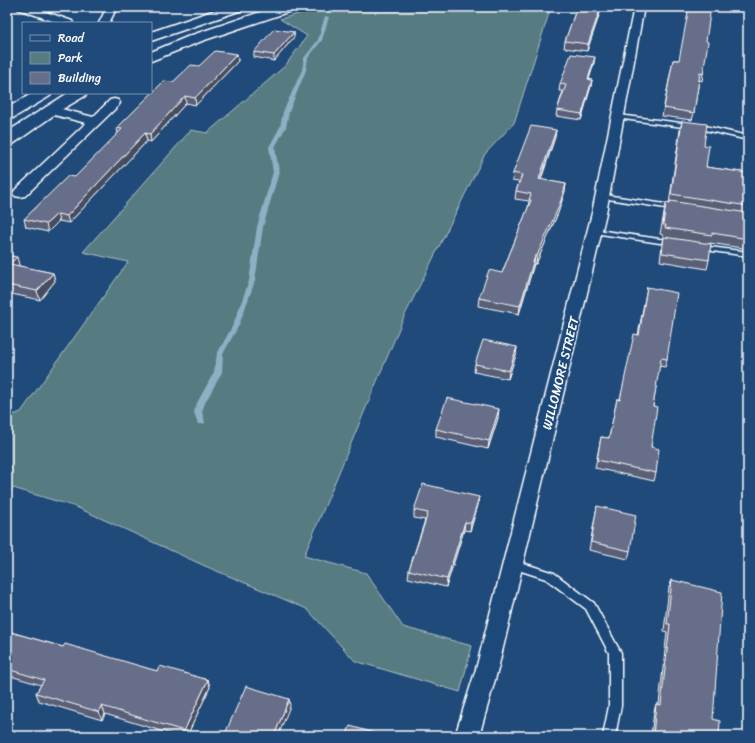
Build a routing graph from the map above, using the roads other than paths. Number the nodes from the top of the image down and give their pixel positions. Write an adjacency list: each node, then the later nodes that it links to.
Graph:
1 (22, 7): 6 (street)
2 (112, 7): 7 (street)
3 (238, 7): 8 (main road)
4 (289, 7): 9 (main road)
5 (639, 7): 15 (street, WILLOMORE STREET)
6 (65, 22)
7 (104, 22)
8 (152, 37)
9 (152, 57)
10 (42, 94): 14 (main road)
11 (77, 94): 13 (main road)
12 (114, 104): 16 (street)
13 (50, 110): 16 (street); 18 (main road)
14 (7, 115)
15 (618, 116): 17 (lane); 20 (street, WILLOMORE STREET)
16 (95, 121): 19 (street)
17 (748, 138)
18 (7, 140)
19 (20, 193)
20 (602, 196): 21 (lane); 22 (street, WILLOMORE STREET)
21 (687, 209)
22 (594, 231): 23 (lane); 26 (street, WILLOMORE STREET)
23 (678, 244)
24 (693, 246): 25 (lane)
25 (748, 254)
26 (513, 564): 27 (street, WILLOMORE STREET); 28 (lane)
27 (467, 736)
28 (609, 736)

